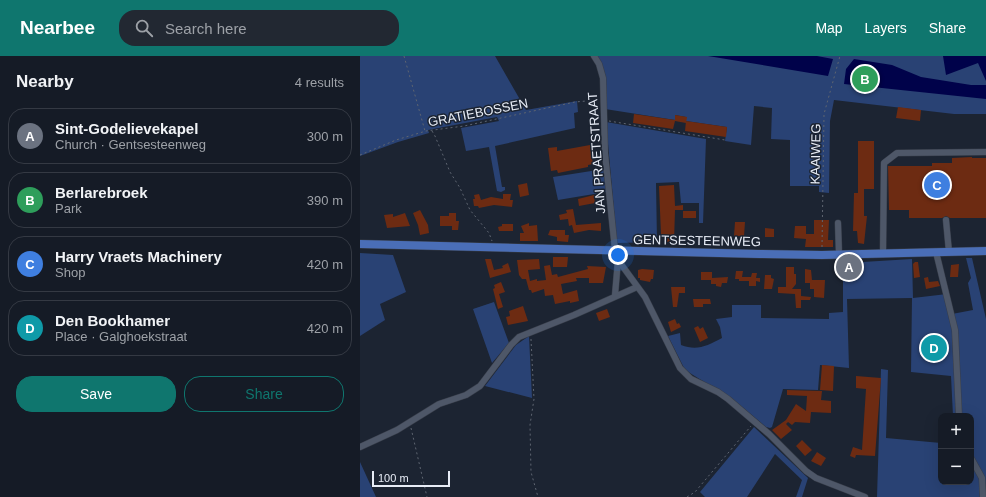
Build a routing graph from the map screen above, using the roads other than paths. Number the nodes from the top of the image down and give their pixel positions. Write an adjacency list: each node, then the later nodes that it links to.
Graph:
1 (594, 56): 6 (street, JAN PRAETSTRAAT)
2 (986, 152): 10 (street)
3 (946, 220): 9 (street)
4 (838, 223): 11 (street)
5 (360, 244): 6 (main road, GENTSESTEENWEG)
6 (615, 250): 11 (main road, GENTSESTEENWEG); 12 (street, JAN PRAETSTRAAT)
7 (986, 251): 9 (main road, GENTSESTEENWEG)
8 (936, 252): 9 (main road, GENTSESTEENWEG); 10 (main road, GENTSESTEENWEG); 15 (street)
9 (949, 252)
10 (883, 253): 11 (main road, GENTSESTEENWEG)
11 (839, 254)
12 (618, 260): 13 (street); 14 (street)
13 (637, 287): 14 (street); 18 (street)
14 (615, 295): 16 (street)
15 (958, 413)
16 (360, 447)
17 (974, 463): 19 (street)
18 (865, 497)
19 (983, 497)

